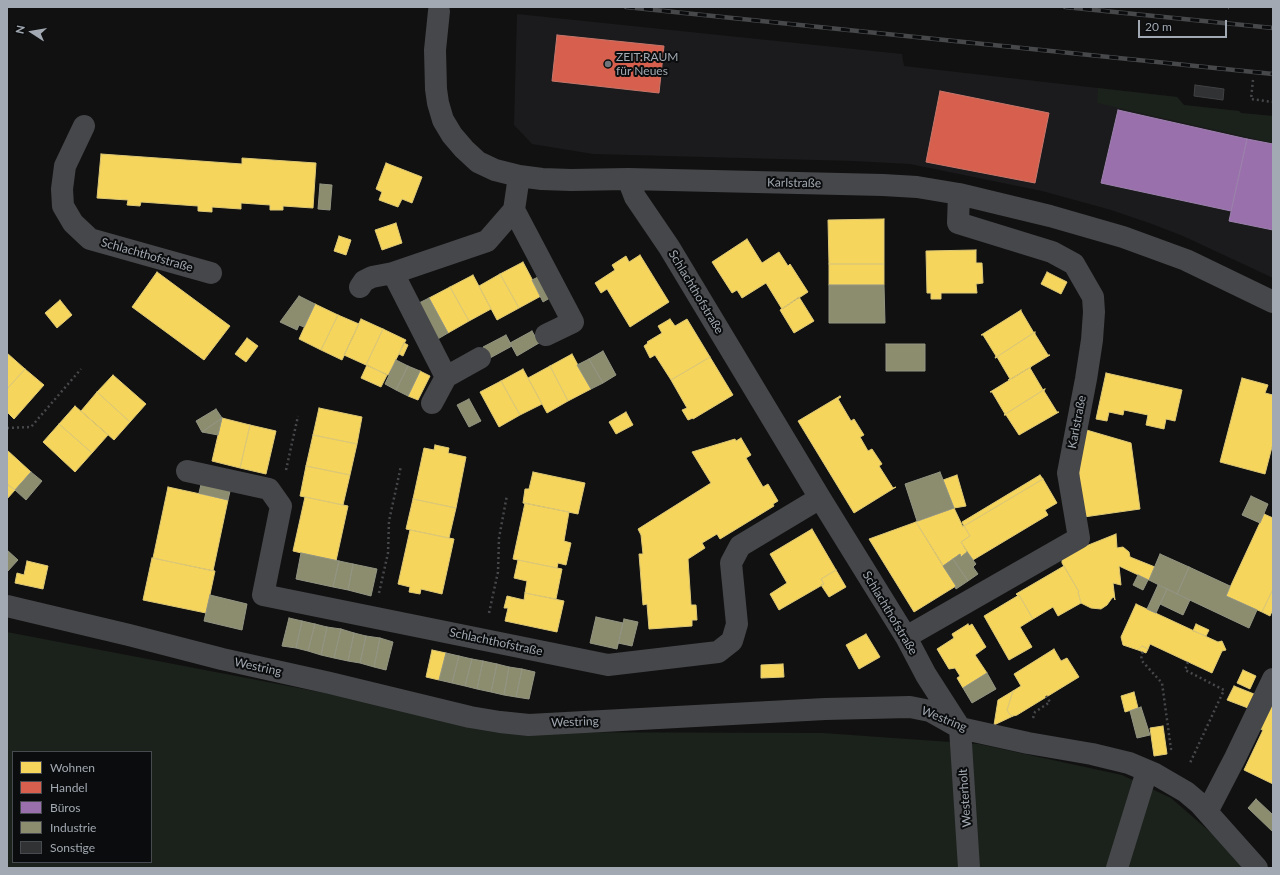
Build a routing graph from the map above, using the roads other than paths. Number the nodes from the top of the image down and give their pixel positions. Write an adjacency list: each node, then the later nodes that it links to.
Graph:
1 (439, 11): 3 (street)
2 (84, 126): 7 (street, Schlachthofstraße)
3 (519, 176): 4 (street); 6 (street)
4 (628, 179): 5 (street, Karlstraße); 16 (street, Schlachthofstraße)
5 (959, 194): 10 (street, Karlstraße); 18 (street, Karlstraße)
6 (514, 210): 8 (street); 11 (street)
7 (211, 273)
8 (393, 273): 9 (street); 13 (street)
9 (360, 287)
10 (1273, 302)
11 (546, 335)
12 (480, 358): 13 (street)
13 (446, 377): 14 (street)
14 (432, 403)
15 (187, 471): 16 (street, Schlachthofstraße)
16 (820, 498): 18 (street, Schlachthofstraße)
17 (7, 606): 20 (street, Westring)
18 (906, 637): 20 (street, Schlachthofstraße)
19 (1273, 678): 22 (street)
20 (960, 728): 21 (street, Westring); 23 (street, Westerholt)
21 (1146, 771): 22 (street, Westring); 24 (street)
22 (1207, 812): 25 (street, Westring)
23 (969, 868)
24 (1117, 868)
25 (1257, 868)

